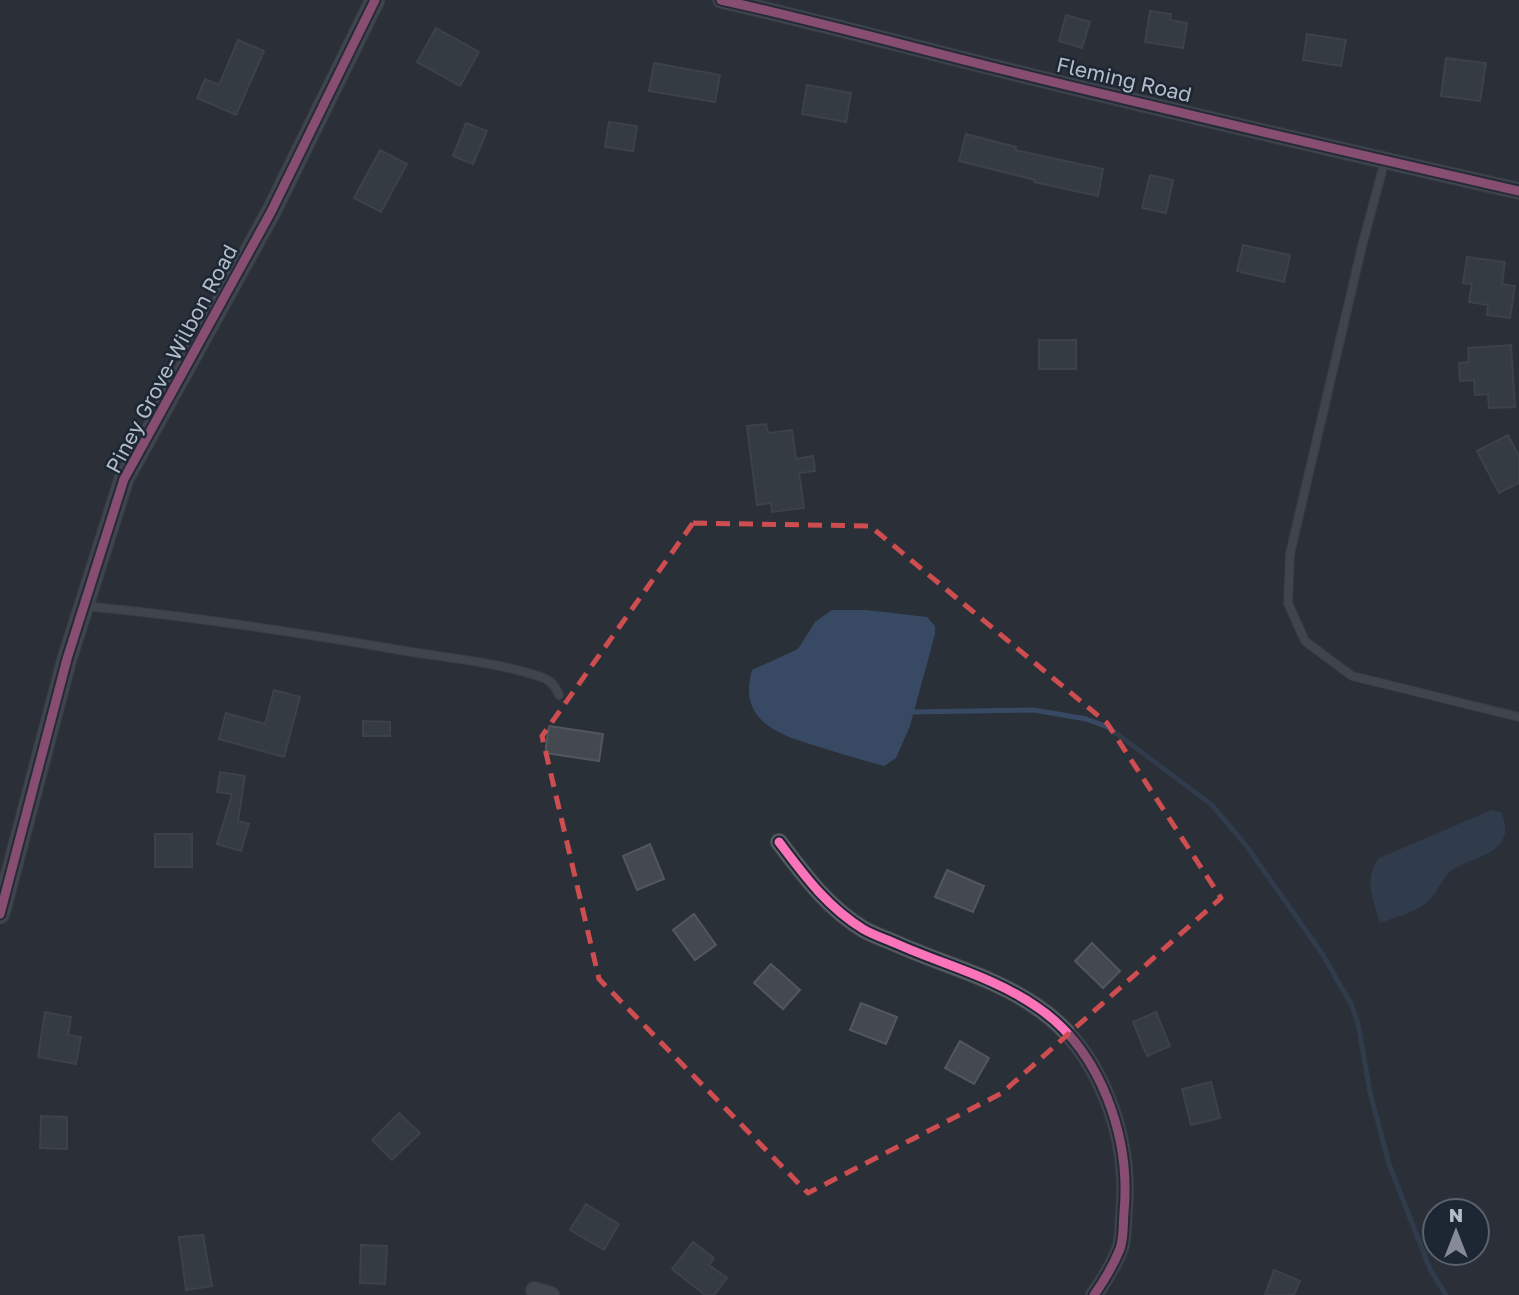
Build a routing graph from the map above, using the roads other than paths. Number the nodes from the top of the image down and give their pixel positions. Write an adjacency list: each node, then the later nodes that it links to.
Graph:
1 (375, 0): 6 (street, Piney Grove-Wilbon Road)
2 (721, 0): 3 (street, Fleming Road)
3 (795, 8): 4 (street, Fleming Road)
4 (1385, 160): 5 (street, Fleming Road); 8 (lane)
5 (1519, 191)
6 (84, 606): 7 (lane); 10 (street, Piney Grove-Wilbon Road)
7 (559, 695)
8 (1519, 717)
9 (779, 842): 13 (street)
10 (0, 914)
11 (534, 1290): 12 (street)
12 (551, 1295)
13 (1094, 1295)

